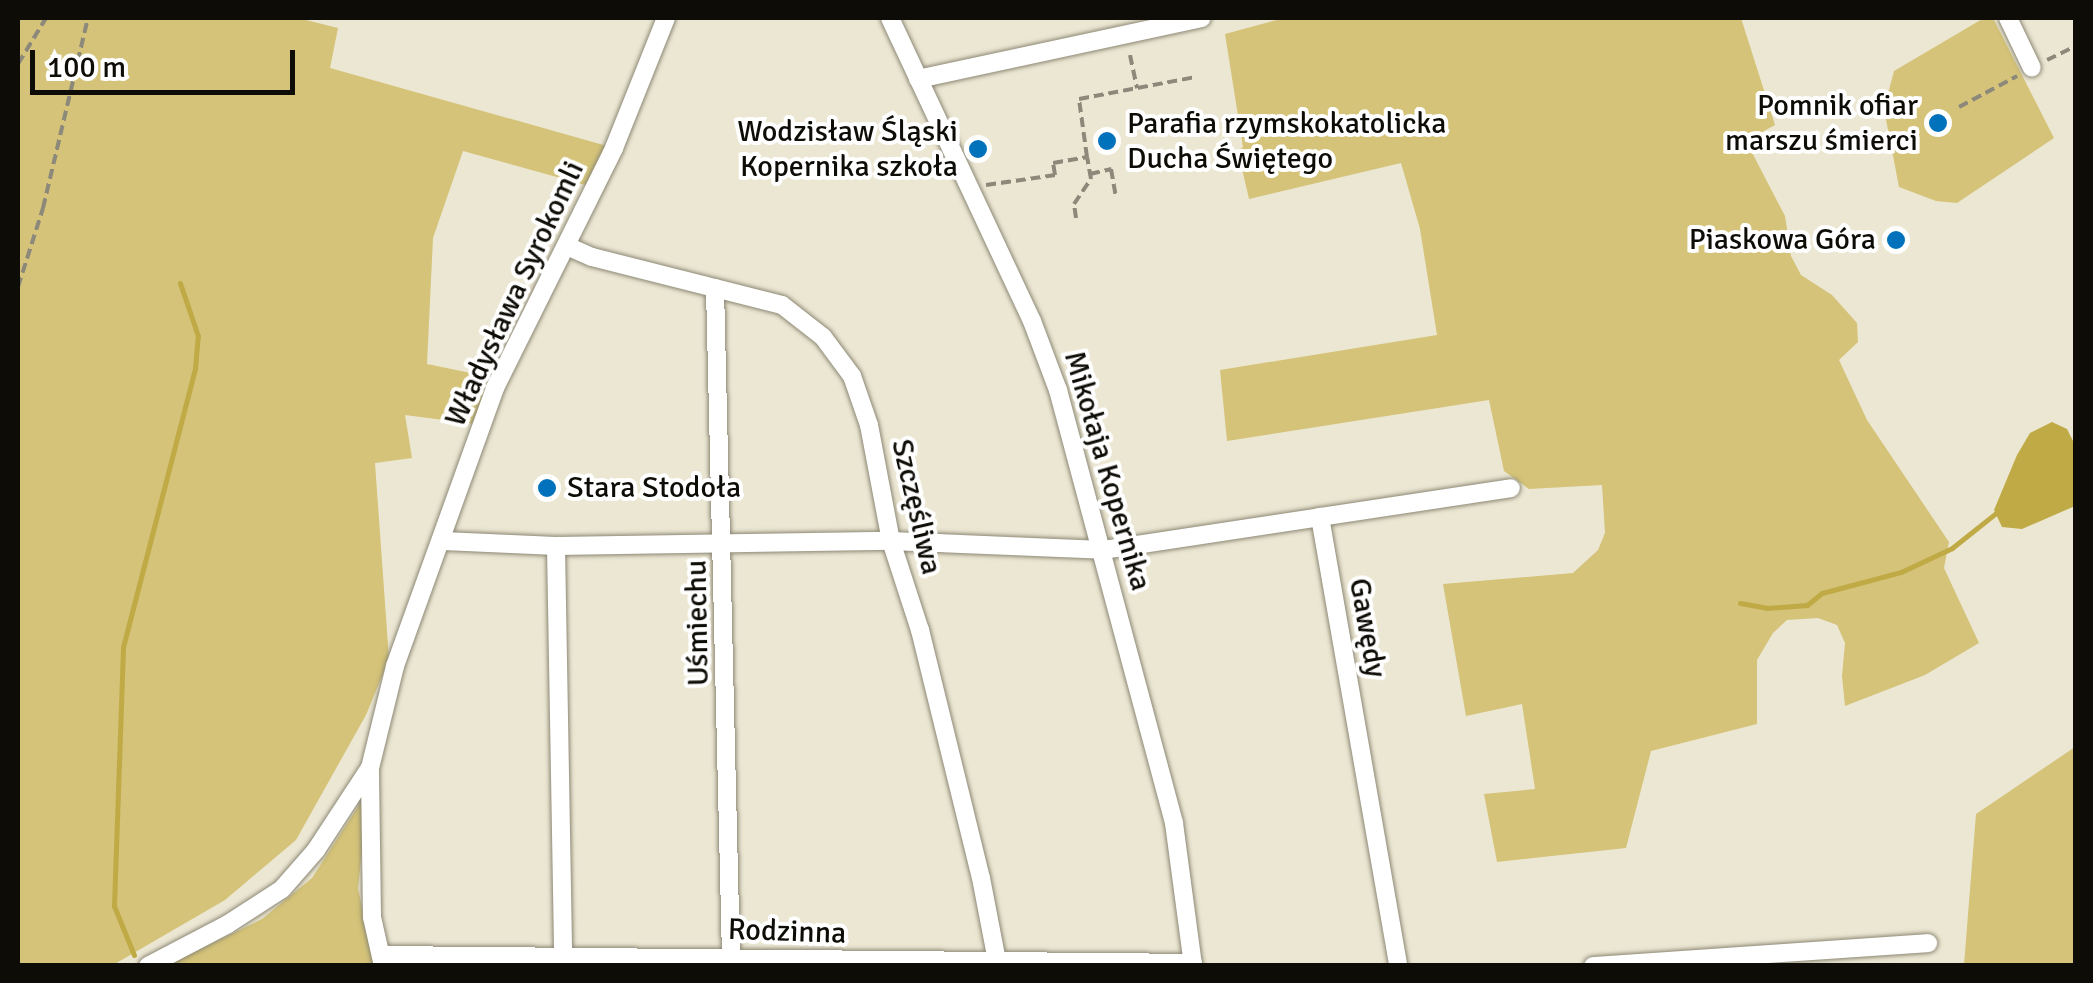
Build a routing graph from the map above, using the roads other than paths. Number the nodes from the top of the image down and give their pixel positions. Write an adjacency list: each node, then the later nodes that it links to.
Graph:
1 (666, 18): 7 (street, Władysława Syrokomli)
2 (890, 18): 6 (street, Mikołaja Kopernika)
3 (1202, 18): 6 (street)
4 (2008, 18): 5 (street)
5 (2032, 68)
6 (918, 79): 15 (street, Mikołaja Kopernika)
7 (567, 246): 8 (street, Szczęśliwa); 11 (street, Władysława Syrokomli)
8 (716, 288): 12 (street, Szczęśliwa); 13 (street, Uśmiechu)
9 (1512, 488): 10 (street)
10 (1320, 516): 15 (street); 25 (street, Gawędy)
11 (443, 541): 14 (street); 16 (street, Władysława Syrokomli)
12 (891, 541): 13 (street); 15 (street); 22 (street, Szczęśliwa)
13 (724, 542): 14 (street); 18 (street, Uśmiechu)
14 (556, 546): 20 (street)
15 (1103, 550): 23 (street, Mikołaja Kopernika)
16 (370, 768): 19 (street, Władysława Syrokomli); 24 (street, Władysława Syrokomli)
17 (1928, 942): 21 (street)
18 (731, 957): 20 (street, Rodzinna); 22 (street, Rodzinna)
19 (382, 960): 20 (street, Rodzinna)
20 (563, 960)
21 (1761, 960): 26 (street)
22 (998, 963): 23 (street, Rodzinna)
23 (1193, 964)
24 (148, 966)
25 (1398, 966)
26 (1593, 966)

